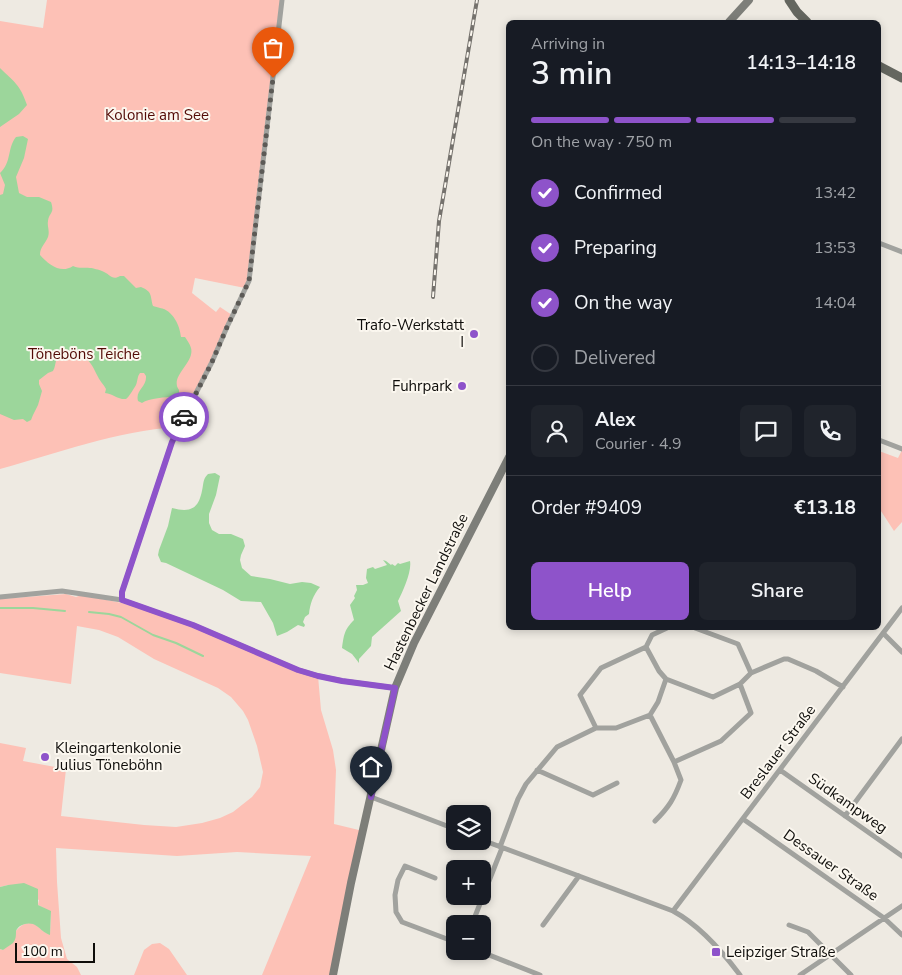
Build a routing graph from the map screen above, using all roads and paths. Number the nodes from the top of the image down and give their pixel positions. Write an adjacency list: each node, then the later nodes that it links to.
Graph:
1 (282, 0): 14 (street)
2 (749, 0): 4 (main road)
3 (789, 0): 5 (main road)
4 (731, 20)
5 (805, 20)
6 (881, 67): 7 (main road)
7 (902, 78)
8 (881, 244): 9 (street)
9 (902, 252)
10 (881, 441): 11 (street)
11 (902, 449)
12 (506, 463): 25 (main road, Hastenbecker Landstraße)
13 (0, 597): 14 (street)
14 (122, 600): 25 (street)
15 (902, 608): 18 (street, Breslauer Straße)
16 (662, 630): 19 (street)
17 (700, 630): 21 (street)
18 (883, 633): 20 (street); 24 (street, Breslauer Straße)
19 (646, 647): 22 (street); 27 (street)
20 (902, 652)
21 (751, 673): 23 (street); 24 (street)
22 (666, 679): 23 (street); 26 (street)
23 (740, 684): 29 (street)
24 (843, 687): 31 (street, Breslauer Straße)
25 (395, 688): 33 (main road, Hastenbecker Landstraße)
26 (650, 715): 27 (street); 29 (street)
27 (596, 728): 30 (street)
28 (902, 739): 34 (street)
29 (674, 762): 36 (street)
30 (537, 770): 32 (street); 39 (street)
31 (780, 770): 34 (street, Südkampweg); 35 (street, Breslauer Straße)
32 (616, 783)
33 (371, 797): 37 (street); 53 (main road, Hastenbecker Landstraße)
34 (845, 816): 40 (street, Südkampweg)
35 (743, 818): 44 (street, Breslauer Straße); 46 (street, Dessauer Straße)
36 (655, 821)
37 (446, 826)
38 (491, 843): 39 (street)
39 (501, 847): 41 (street); 45 (street)
40 (901, 855)
41 (579, 876): 44 (street); 47 (street)
42 (434, 878): 50 (street)
43 (902, 906): 46 (street)
44 (673, 911): 55 (street)
45 (475, 915)
46 (884, 918): 49 (street, Dessauer Straße); 51 (street)
47 (543, 924)
48 (789, 925): 51 (street)
49 (902, 935)
50 (446, 939)
51 (830, 954): 56 (street); 57 (street)
52 (491, 956): 54 (street)
53 (334, 975)
54 (540, 975)
55 (740, 975)
56 (800, 975)
57 (851, 975)

